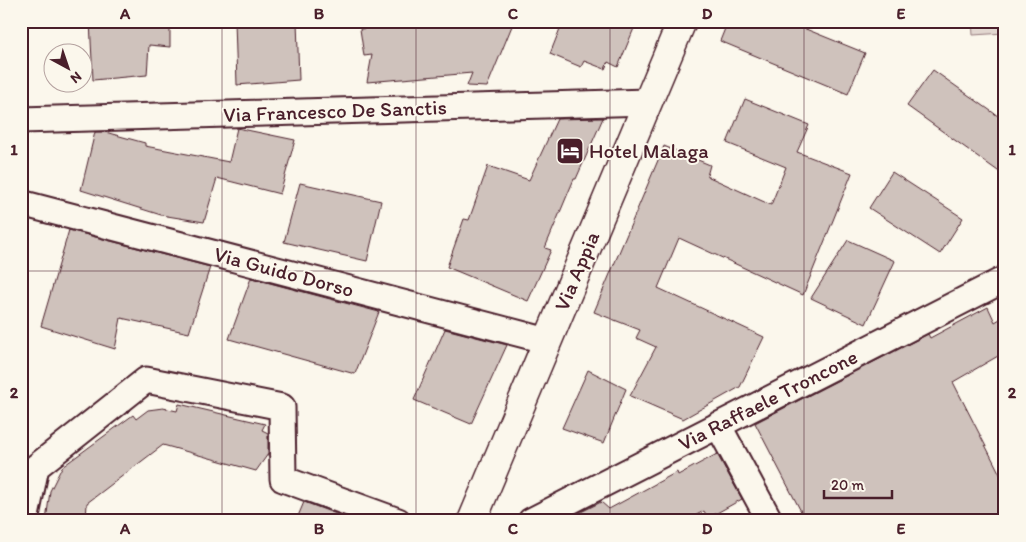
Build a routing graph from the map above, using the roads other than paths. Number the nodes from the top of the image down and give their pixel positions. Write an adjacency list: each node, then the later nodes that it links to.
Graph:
1 (682, 21): 2 (street, Via Appia)
2 (648, 102): 3 (street, Via Francesco De Sanctis); 6 (street, Via Appia)
3 (21, 120)
4 (21, 203): 6 (street, Via Guido Dorso)
5 (1005, 279): 7 (street, Via Raffaele Troncone)
6 (548, 340): 10 (street, Via Appia)
7 (718, 425): 11 (street, Via Raffaele Troncone); 12 (street)
8 (25, 521): 9 (street)
9 (398, 521)
10 (472, 521)
11 (531, 521)
12 (770, 521)

